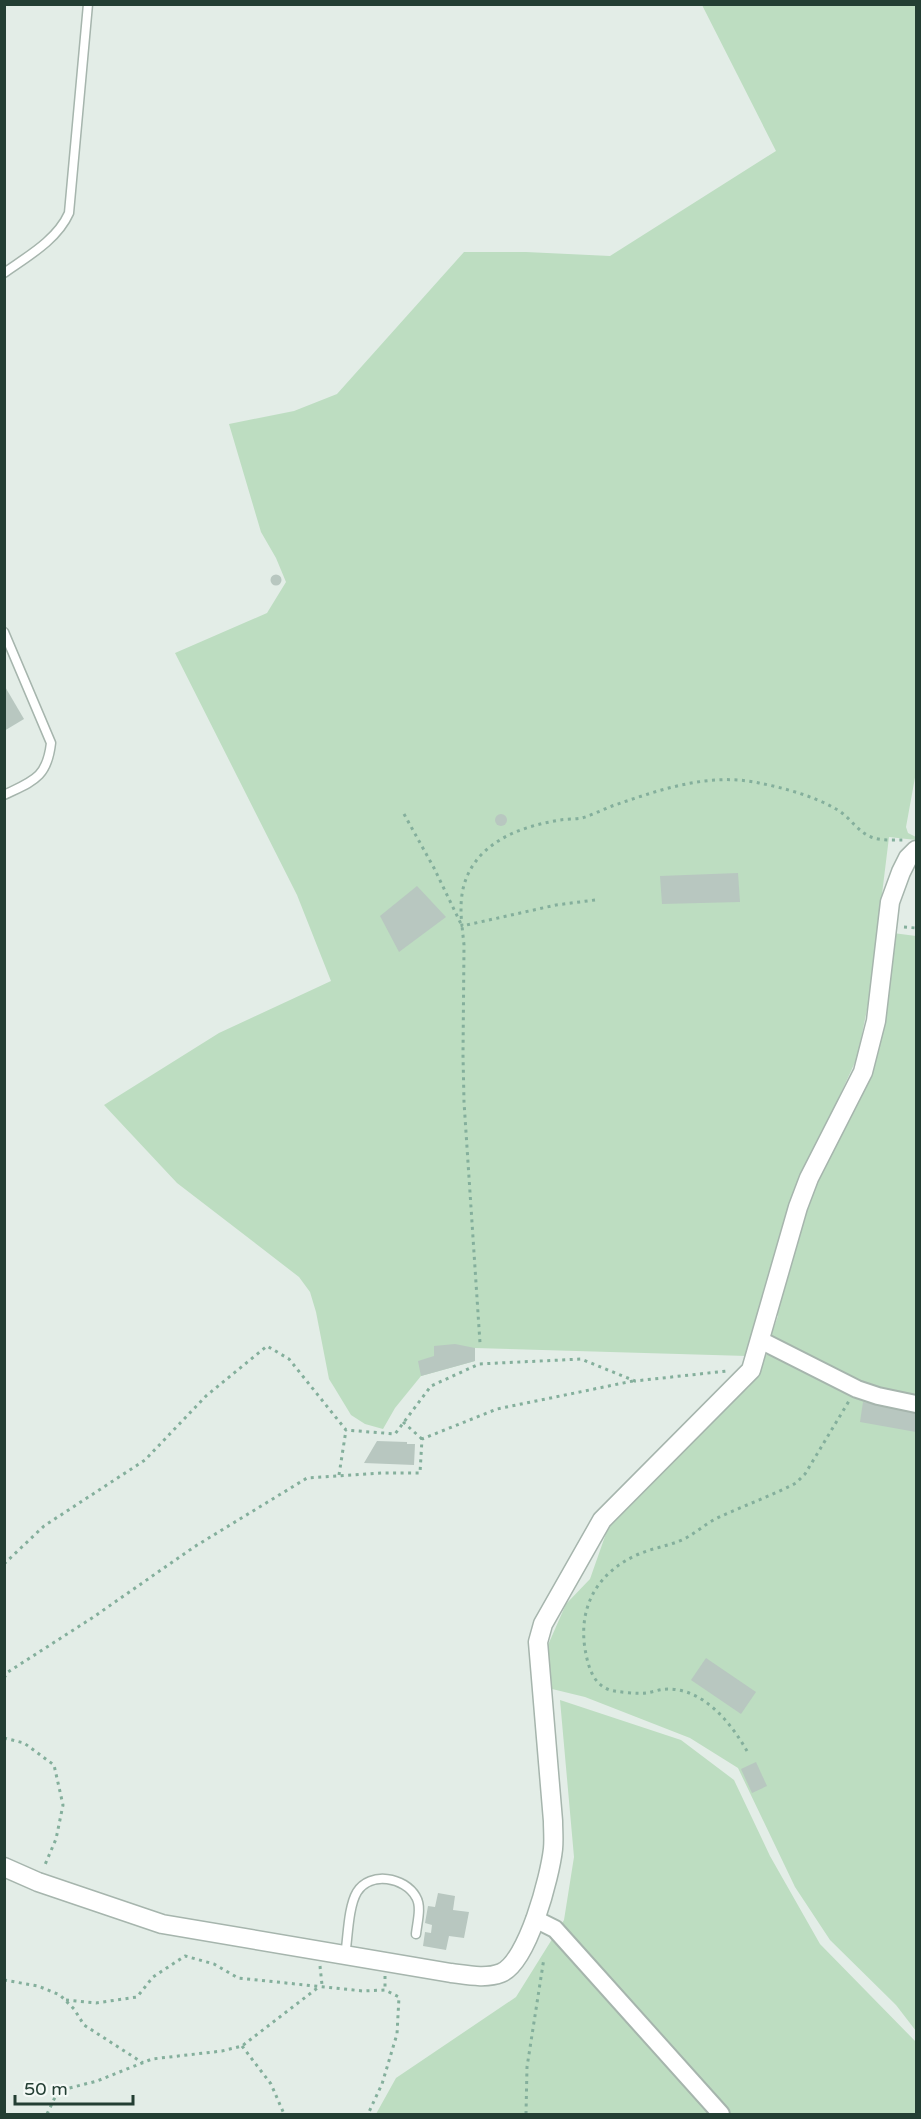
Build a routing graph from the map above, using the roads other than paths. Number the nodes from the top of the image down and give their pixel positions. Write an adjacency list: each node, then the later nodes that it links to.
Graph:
1 (88, 4): 2 (lane)
2 (4, 273)
3 (4, 632): 4 (lane)
4 (4, 795)
5 (911, 845): 6 (street)
6 (759, 1340): 7 (street); 9 (street)
7 (916, 1404)
8 (4, 1867): 11 (street)
9 (535, 1919): 11 (street); 12 (street)
10 (416, 1934): 11 (lane)
11 (345, 1956)
12 (721, 2115)

